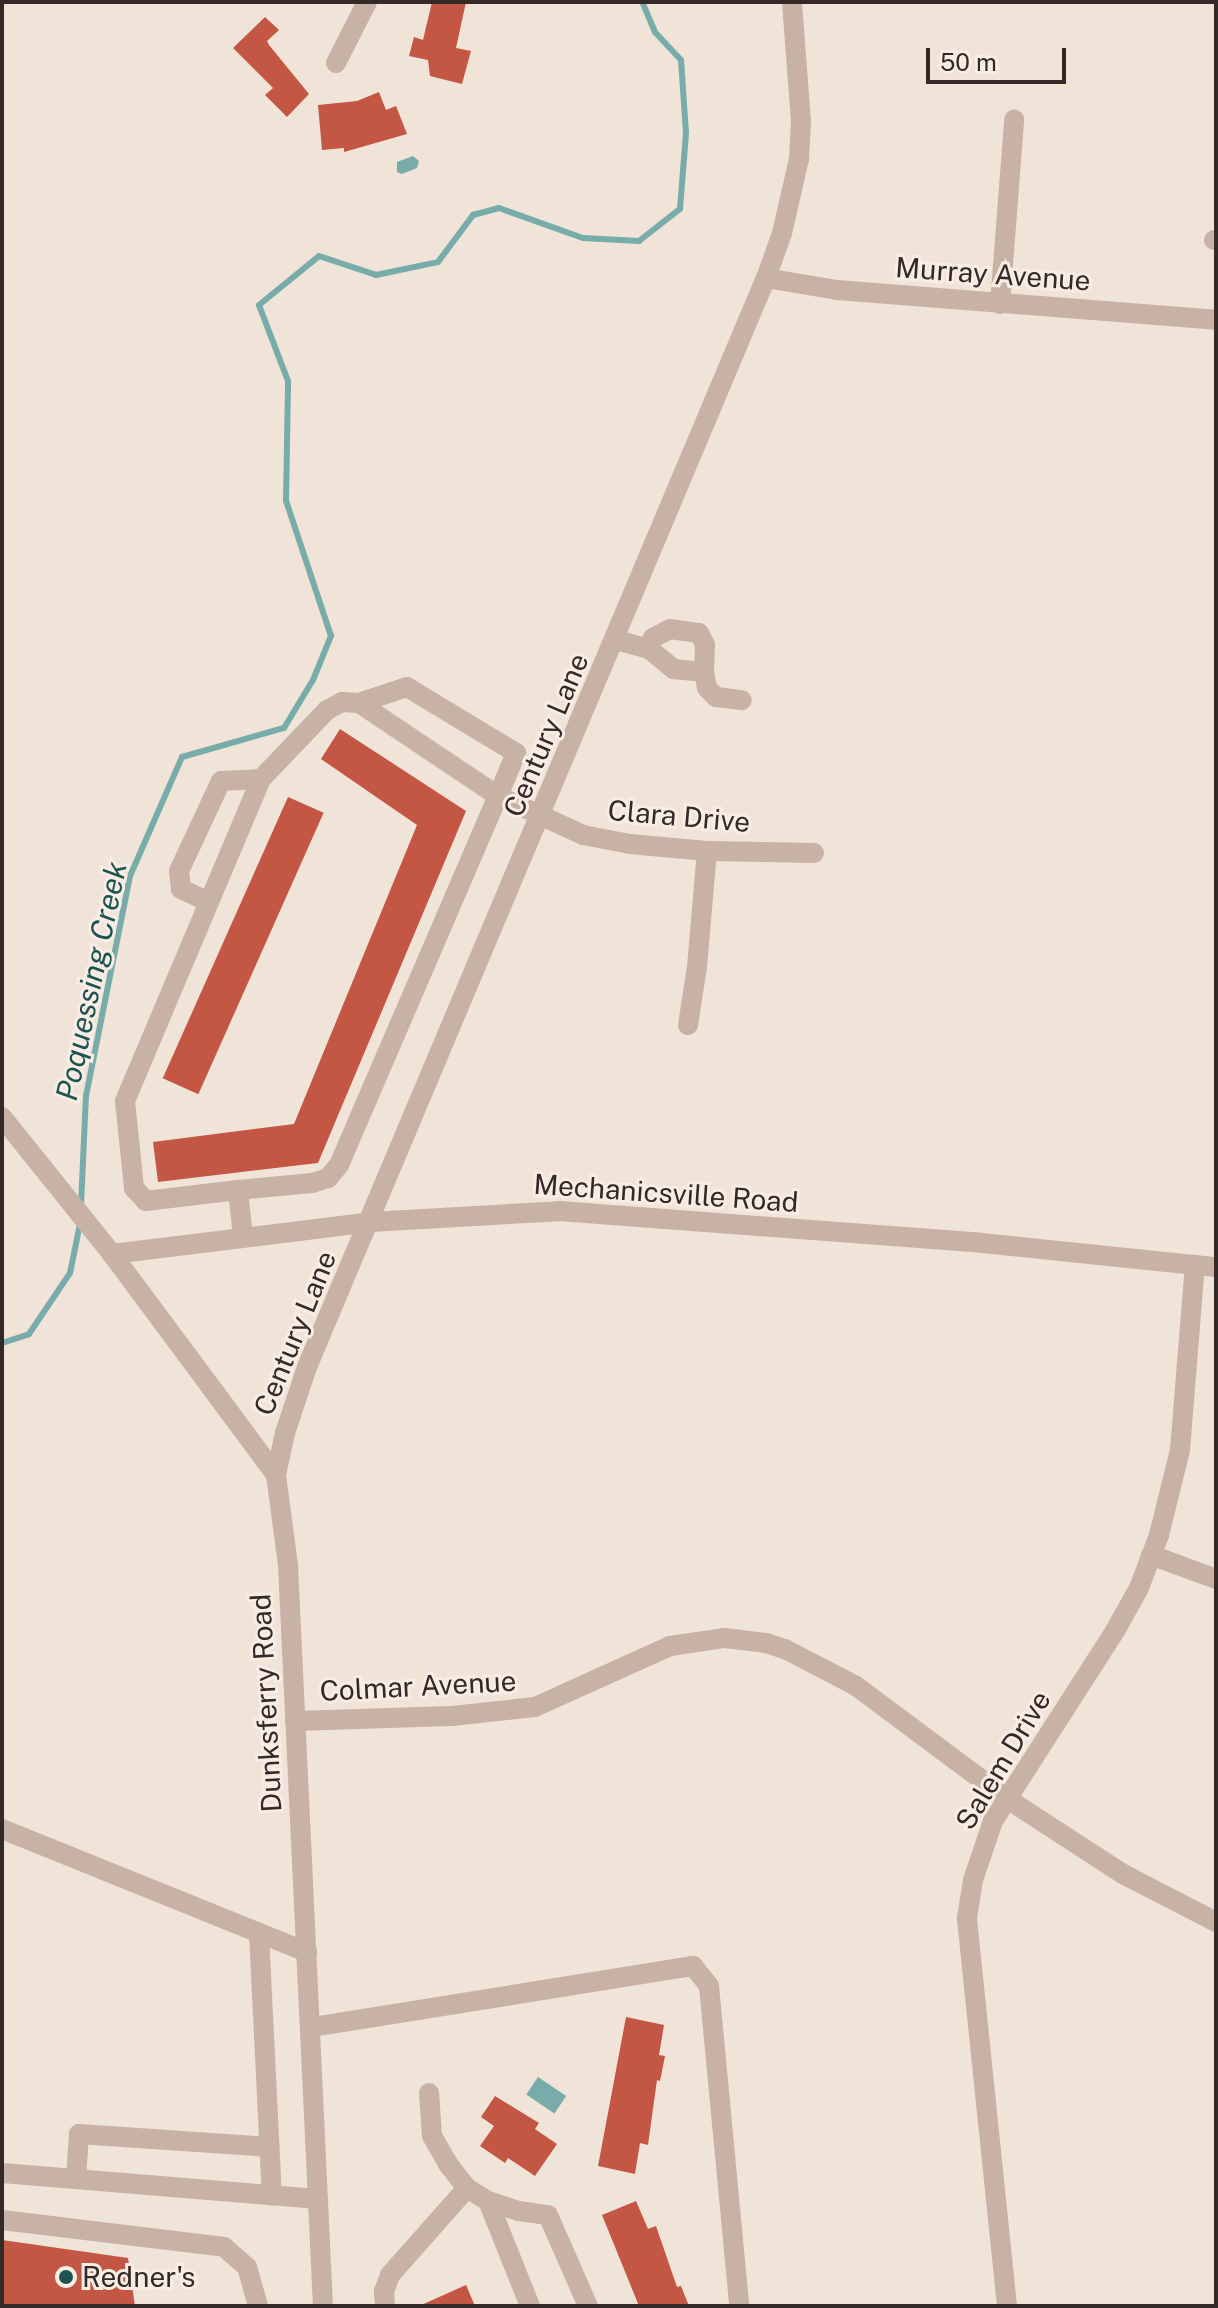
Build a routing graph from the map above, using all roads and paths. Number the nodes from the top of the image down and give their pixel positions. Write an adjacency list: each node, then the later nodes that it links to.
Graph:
1 (367, 2): 3 (street)
2 (792, 2): 5 (street, Century Lane)
3 (336, 63)
4 (1014, 120): 6 (street)
5 (766, 278): 6 (street, Murray Avenue); 8 (street, Century Lane)
6 (1000, 304): 7 (street, Murray Avenue)
7 (1216, 320)
8 (616, 640): 9 (street); 15 (street, Century Lane)
9 (649, 649): 10 (street); 10 (street)
10 (704, 672): 11 (street)
11 (742, 700)
12 (359, 703): 13 (street); 14 (street, Clara Drive); 14 (street)
13 (261, 779): 18 (street); 18 (street)
14 (498, 796): 15 (street, Clara Drive); 21 (street)
15 (541, 819): 16 (street, Clara Drive); 22 (street, Century Lane)
16 (707, 851): 17 (street, Clara Drive); 19 (street)
17 (814, 853)
18 (209, 902): 21 (street)
19 (688, 1025)
20 (2, 1117): 24 (street, Dunksferry Road)
21 (238, 1190): 23 (street)
22 (371, 1222): 23 (street, Mechanicsville Road); 25 (street, Mechanicsville Road); 27 (street, Century Lane)
23 (243, 1237): 24 (street, Mechanicsville Road)
24 (112, 1254): 27 (street, Dunksferry Road)
25 (1195, 1265): 26 (street, Mechanicsville Road); 28 (street, Salem Drive)
26 (1216, 1267)
27 (276, 1475): 30 (street, Dunksferry Road)
28 (1151, 1555): 29 (street); 31 (street, Salem Drive)
29 (1216, 1579)
30 (295, 1721): 31 (street, Colmar Avenue); 35 (street, Dunksferry Road)
31 (1006, 1798): 33 (street, Colmar Avenue); 52 (street, Salem Drive)
32 (2, 1829): 34 (street)
33 (1216, 1922)
34 (259, 1933): 35 (street); 38 (street)
35 (307, 1952): 36 (street, Dunksferry Road)
36 (312, 2027): 43 (street, Dunksferry Road); 51 (street)
37 (429, 2093): 41 (street)
38 (270, 2147): 40 (street); 42 (street)
39 (2, 2173): 40 (street)
40 (76, 2179): 42 (street)
41 (467, 2188): 44 (street); 48 (street)
42 (272, 2196): 43 (street)
43 (318, 2199): 47 (street, Dunksferry Road)
44 (488, 2201): 49 (street); 50 (street)
45 (2, 2220): 46 (street)
46 (258, 2306)
47 (323, 2306)
48 (385, 2306)
49 (530, 2306)
50 (588, 2306)
51 (739, 2306)
52 (1007, 2306)

